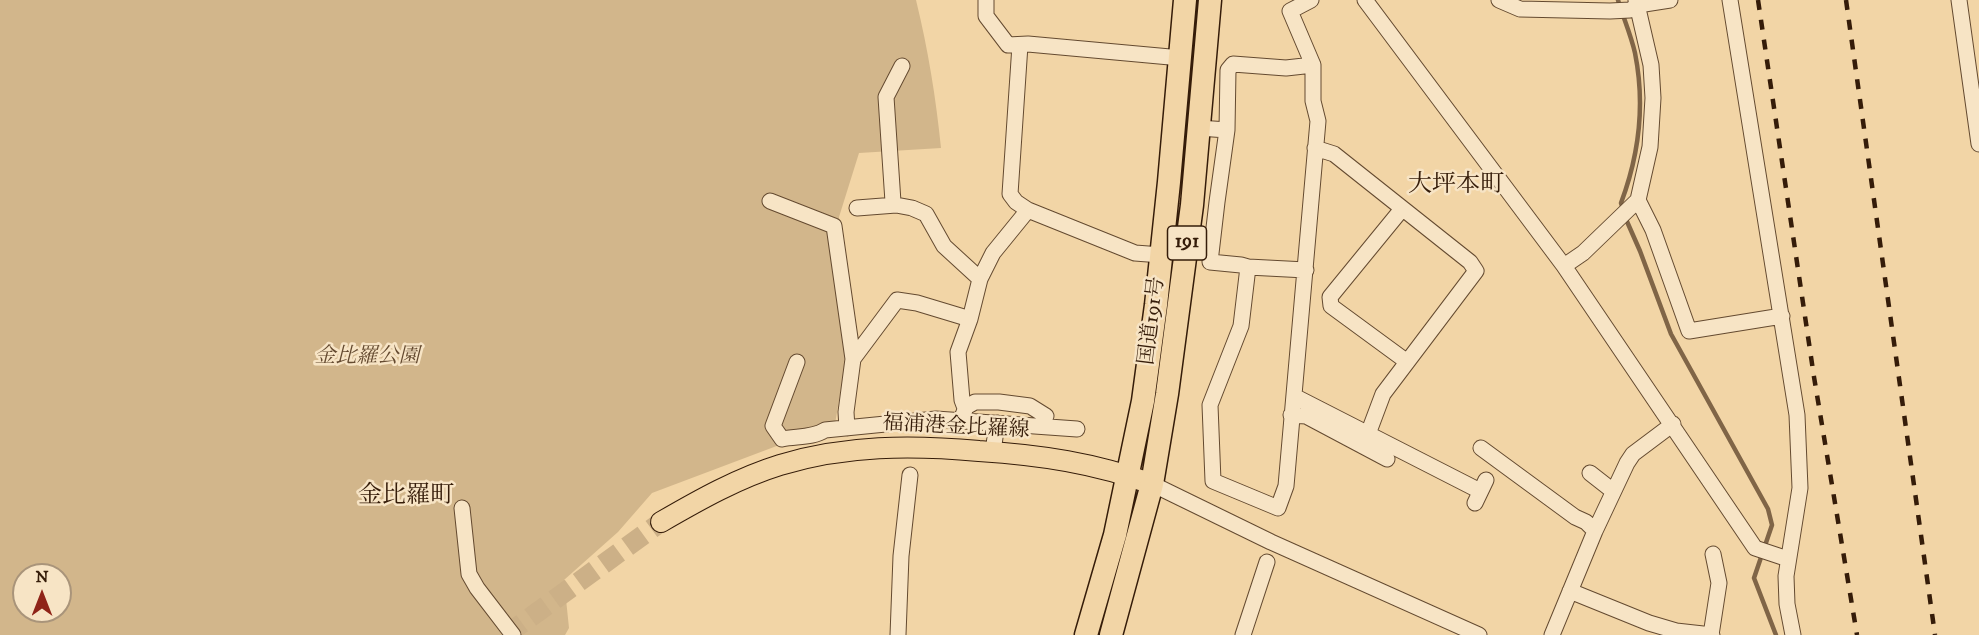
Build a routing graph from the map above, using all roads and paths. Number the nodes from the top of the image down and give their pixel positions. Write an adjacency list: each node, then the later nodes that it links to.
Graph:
1 (986, 0): 11 (street)
2 (1185, 0): 12 (highway, 国道191号 / 191)
3 (1210, 0): 15 (highway, 国道191号 / 191)
4 (1311, 0): 13 (street)
5 (1365, 0): 27 (street)
6 (1499, 0): 10 (street)
7 (1670, 0): 10 (street)
8 (1730, 0): 31 (street)
9 (1959, 0): 17 (street)
10 (1634, 5): 20 (street)
11 (1020, 45): 12 (street); 24 (street)
12 (1181, 58): 26 (highway, 国道191号 / 191)
13 (1313, 65): 16 (street); 18 (street)
14 (902, 66): 21 (street)
15 (1199, 128): 16 (street); 50 (highway, 国道191号 / 191)
16 (1227, 130): 28 (street)
17 (1979, 144)
18 (1315, 148): 23 (street); 29 (street)
19 (770, 201): 33 (street)
20 (1635, 204): 27 (street); 31 (street)
21 (896, 205): 22 (street); 30 (street)
22 (857, 208)
23 (1402, 209): 34 (street); 34 (street)
24 (1028, 210): 26 (street); 30 (street)
25 (939, 253): 30 (street)
26 (1161, 255): 49 (highway, 国道191号 / 191)
27 (1564, 266): 41 (street)
28 (1248, 267): 29 (street); 38 (street)
29 (1306, 270): 36 (street)
30 (980, 279): 32 (street)
31 (1782, 316): 57 (street)
32 (970, 319): 33 (street); 37 (street)
33 (853, 359): 42 (street)
34 (1406, 361): 43 (street)
35 (797, 362): 42 (street)
36 (1294, 396): 38 (street); 43 (street)
37 (963, 414): 39 (street); 40 (street); 42 (street)
38 (1292, 415): 46 (street)
39 (1046, 416): 40 (street); 40 (street)
40 (999, 423): 45 (street)
41 (1673, 424): 52 (street); 57 (street)
42 (847, 428)
43 (1368, 434): 51 (street)
44 (1481, 448): 55 (street)
45 (993, 452): 49 (main road, 福浦港金比羅線); 54 (main road, 福浦港金比羅線)
46 (1387, 459)
47 (1590, 473): 52 (street)
48 (910, 475): 61 (street)
49 (1129, 476): 50 (main road, 福浦港金比羅線); 62 (highway, 国道191号 / 191)
50 (1152, 484): 63 (highway, 国道191号 / 191); 65 (street)
51 (1481, 491)
52 (1613, 491): 55 (street)
53 (462, 508): 60 (street)
54 (661, 522)
55 (1595, 531): 59 (street)
56 (1713, 554): 67 (street)
57 (1781, 557): 68 (street)
58 (1267, 562): 64 (street)
59 (1570, 591): 66 (street); 67 (street)
60 (513, 635)
61 (898, 635)
62 (1086, 635)
63 (1111, 635)
64 (1243, 635)
65 (1479, 635)
66 (1552, 635)
67 (1712, 635)
68 (1793, 635)

